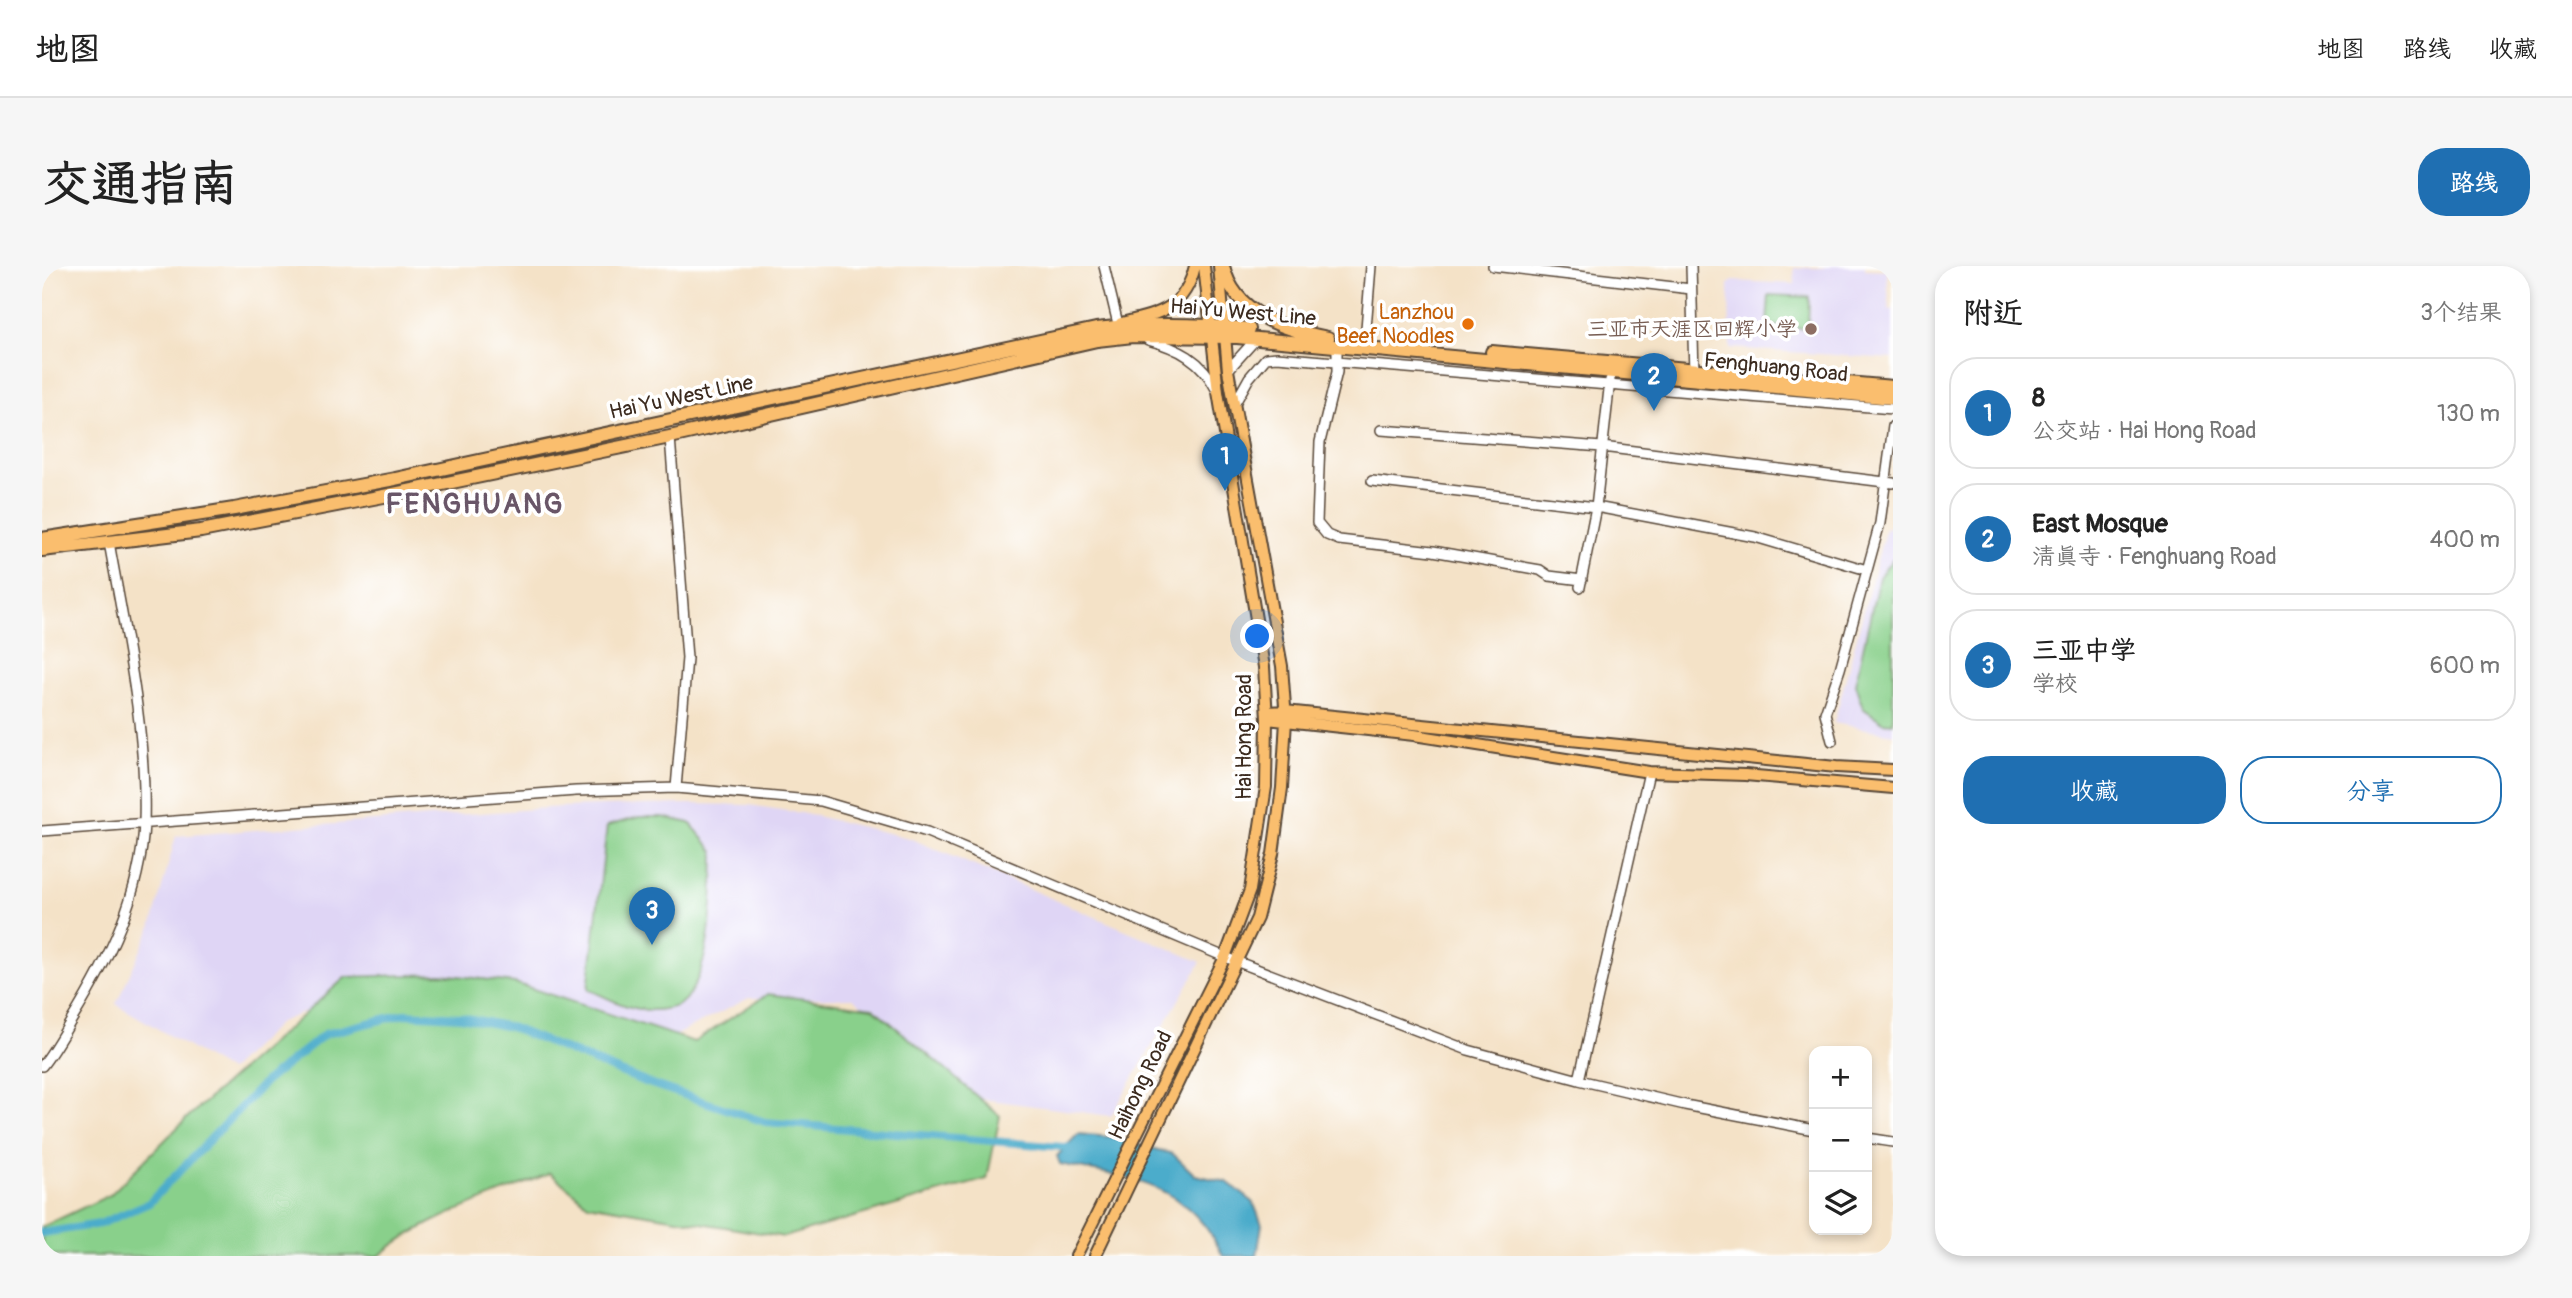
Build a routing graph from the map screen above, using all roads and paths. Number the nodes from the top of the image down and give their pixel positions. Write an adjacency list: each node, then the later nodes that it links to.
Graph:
1 (1104, 266): 9 (street)
2 (1195, 266): 9 (main road)
3 (1204, 266): 11 (main road)
4 (1221, 266): 12 (main road, Fenghuang Road); 16 (highway, Fenghuang Road)
5 (1371, 266): 15 (street)
6 (1493, 266): 8 (street)
7 (1691, 266): 8 (street)
8 (1692, 289): 19 (street)
9 (1118, 324): 10 (main road)
10 (1097, 329): 11 (highway, Hai Yu West Line); 33 (highway, Hai Yu West Line)
11 (1209, 330): 12 (highway, Hai Yu West Line); 13 (highway, Hai Yu West Line); 22 (main road, Hai Hong Road)
12 (1228, 333): 14 (highway, Fenghuang Road); 16 (highway, Hai Yu West Line); 18 (main road, Hai Hong Road)
13 (1133, 335): 22 (street); 28 (highway, Hai Yu West Line)
14 (1256, 338): 16 (highway, Fenghuang Road); 18 (street)
15 (1365, 341): 16 (highway, Fenghuang Road); 19 (highway, Fenghuang Road)
16 (1333, 342): 17 (street); 20 (highway, Fenghuang Road)
17 (1337, 362): 20 (street); 24 (street); 32 (street)
18 (1228, 370): 24 (main road, Hai Hong Road)
19 (1694, 374): 20 (highway, Fenghuang Road); 21 (highway, Fenghuang Road); 23 (highway, Fenghuang Road)
20 (1610, 378): 25 (street); 29 (street)
21 (1893, 387)
22 (1218, 392): 37 (main road, Hai Hong Road)
23 (1893, 398)
24 (1235, 403): 38 (main road, Hai Hong Road)
25 (1893, 409)
26 (1893, 426): 31 (street)
27 (1381, 430): 29 (street)
28 (670, 437): 34 (highway, Hai Yu West Line); 42 (street)
29 (1602, 447): 31 (street); 32 (street)
30 (1373, 481): 32 (street)
31 (1889, 483): 36 (street)
32 (1596, 507): 36 (street)
33 (42, 539)
34 (109, 542): 35 (highway, Hai Yu West Line); 44 (street)
35 (42, 550)
36 (1867, 570): 39 (street)
37 (1267, 716): 38 (main road); 46 (main road, Hai Hong Road)
38 (1286, 716): 40 (main road); 41 (main road); 47 (main road, Hai Hong Road)
39 (1832, 741)
40 (1893, 770)
41 (1648, 772): 43 (main road); 49 (street)
42 (676, 788): 44 (street); 46 (street)
43 (1893, 788)
44 (144, 823): 45 (street); 48 (street)
45 (42, 831)
46 (1225, 957): 47 (street); 53 (main road, Haihong Road)
47 (1238, 961): 49 (street); 54 (main road, Haihong Road)
48 (42, 1066)
49 (1579, 1080): 50 (street)
50 (1809, 1129)
51 (1872, 1139): 52 (street)
52 (1893, 1142)
53 (1076, 1256)
54 (1095, 1256)

